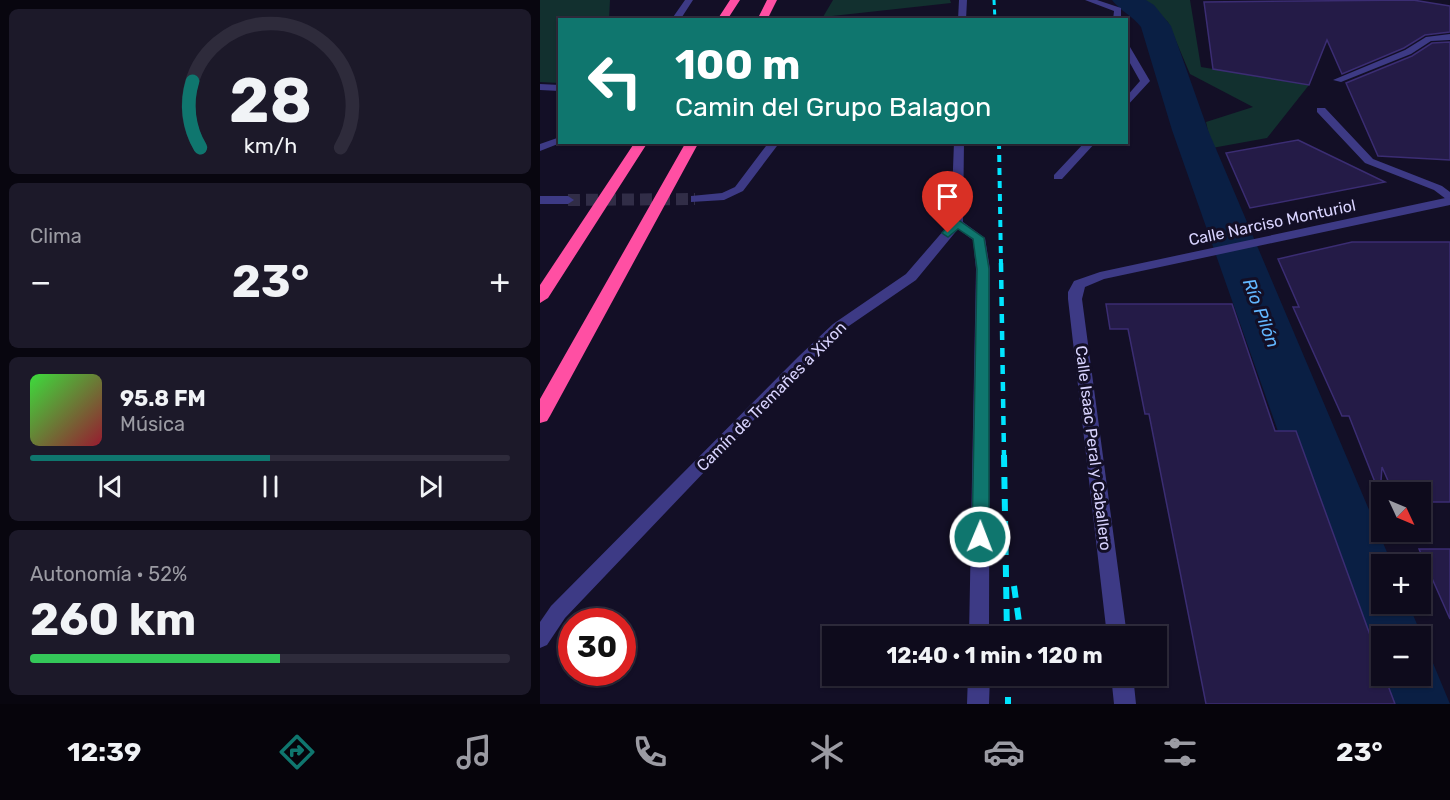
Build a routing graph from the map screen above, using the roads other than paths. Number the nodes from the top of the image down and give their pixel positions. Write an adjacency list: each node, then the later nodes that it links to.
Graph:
1 (689, 0): 6 (street)
2 (735, 0): 7 (highway)
3 (772, 0): 8 (highway)
4 (963, 0): 9 (street)
5 (1089, 0): 10 (street)
6 (676, 18)
7 (723, 18)
8 (763, 18)
9 (963, 18)
10 (1117, 18)
11 (1450, 36): 13 (street)
12 (1128, 51): 16 (street)
13 (1338, 80)
14 (540, 87): 15 (street)
15 (558, 88)
16 (1128, 102)
17 (1322, 111): 27 (street)
18 (558, 141): 24 (street)
19 (641, 144): 32 (highway)
20 (692, 144): 33 (highway)
21 (773, 144): 26 (street)
22 (959, 144): 30 (street)
23 (1089, 144): 25 (street)
24 (540, 148)
25 (1058, 177)
26 (695, 199)
27 (1450, 199): 31 (street, Calle Narciso Monturiol)
28 (540, 200): 29 (street)
29 (568, 200)
30 (957, 223): 34 (street); 36 (street, Camín de Tremañes a Xixon)
31 (1100, 276): 35 (street, Calle Isaac Peral y Caballero)
32 (540, 298)
33 (540, 416)
34 (979, 626)
35 (1116, 626)
36 (540, 639)
37 (979, 686): 39 (street)
38 (1123, 686): 40 (street)
39 (978, 704)
40 (1125, 704)

